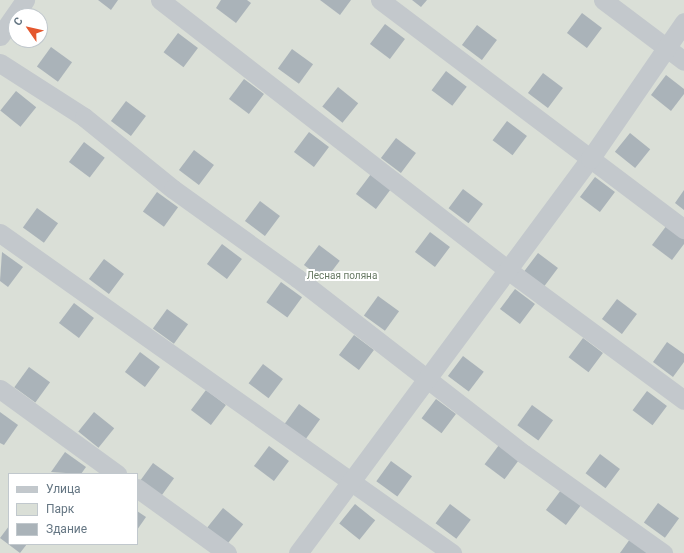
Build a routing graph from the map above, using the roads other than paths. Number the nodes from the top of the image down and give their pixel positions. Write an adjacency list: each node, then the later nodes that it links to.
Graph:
1 (26, 0): 6 (street)
2 (160, 0): 13 (street)
3 (380, 0): 10 (street)
4 (603, 0): 7 (street)
5 (684, 22): 7 (street)
6 (0, 36)
7 (666, 48): 8 (street); 10 (street)
8 (684, 61)
9 (0, 63): 14 (street)
10 (590, 159): 11 (street); 13 (street)
11 (684, 229)
12 (0, 233): 18 (street)
13 (508, 271): 14 (street); 16 (street)
14 (429, 378): 18 (street); 23 (street)
15 (0, 390): 17 (street)
16 (684, 400)
17 (116, 473)
18 (351, 483): 21 (street); 22 (street)
19 (138, 489): 20 (street)
20 (227, 553)
21 (298, 553)
22 (452, 553)
23 (663, 553)

